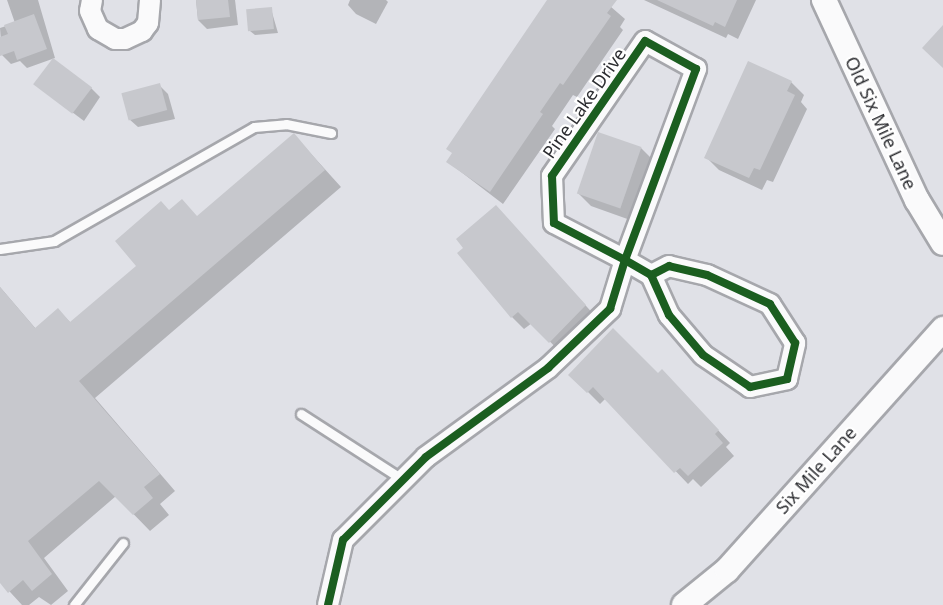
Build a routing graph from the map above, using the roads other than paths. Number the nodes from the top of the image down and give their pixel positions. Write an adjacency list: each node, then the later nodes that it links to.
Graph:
1 (92, 0): 2 (street)
2 (150, 0)
3 (824, 0): 5 (street, Old Six Mile Lane)
4 (331, 134): 6 (lane)
5 (943, 243)
6 (0, 249)
7 (625, 260): 7 (street, Pine Lake Drive); 8 (street); 11 (street, Pine Lake Drive)
8 (651, 275): 8 (street)
9 (943, 329): 15 (street, Six Mile Lane)
10 (301, 414): 11 (lane)
11 (402, 479): 14 (street, Pine Lake Drive)
12 (123, 543): 13 (lane)
13 (74, 605)
14 (328, 605)
15 (684, 605)

